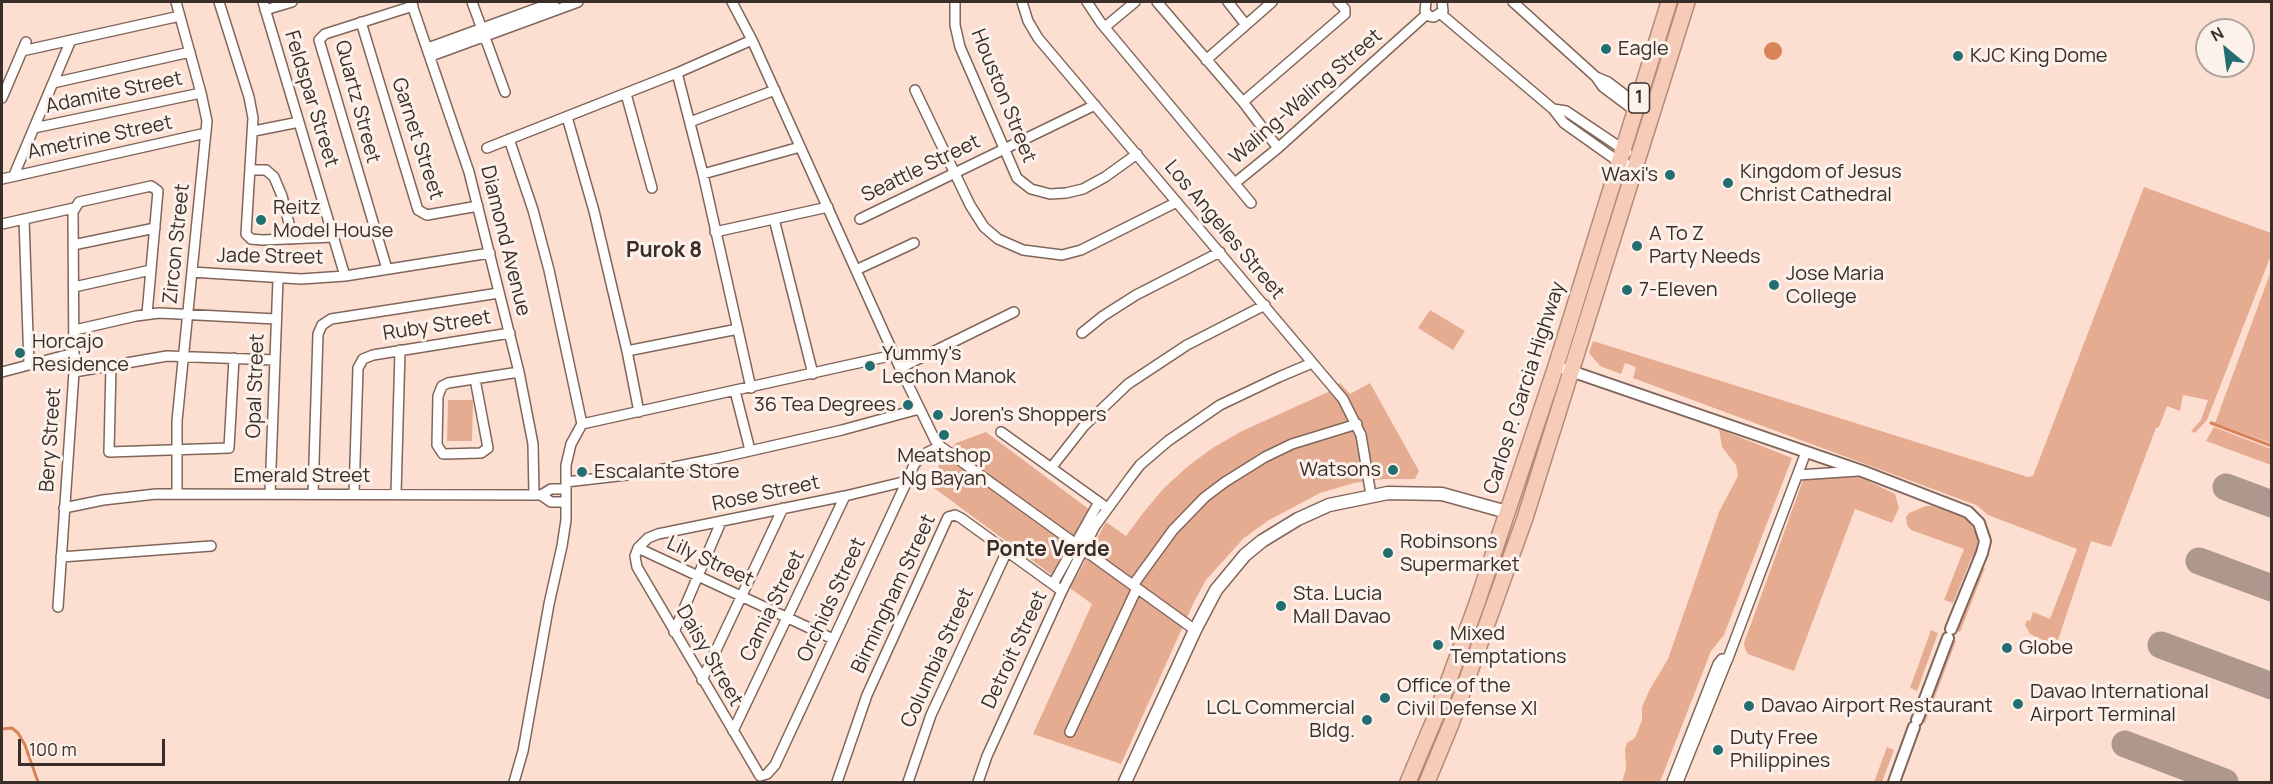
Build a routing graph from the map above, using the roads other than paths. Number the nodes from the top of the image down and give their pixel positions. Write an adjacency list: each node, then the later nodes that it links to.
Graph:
1 (176, 2): 27 (street, Zircon Street)
2 (219, 2): 52 (street)
3 (292, 2): 23 (street)
4 (471, 2): 31 (street)
5 (554, 2): 24 (street)
6 (578, 2): 20 (street)
7 (732, 2): 33 (street)
8 (955, 2): 57 (street, Houston Street)
9 (1022, 2): 46 (street, Los Angeles Street)
10 (1087, 2): 30 (street)
11 (1135, 2): 30 (street)
12 (1157, 2): 36 (street)
13 (1228, 2): 29 (street)
14 (1272, 2): 29 (street)
15 (1426, 2): 25 (street)
16 (1442, 2): 26 (street)
17 (1513, 2): 47 (street)
18 (1669, 2): 47 (highway, Carlos P. Garcia Highway / 1)
19 (1687, 2): 61 (highway, Carlos P. Garcia Highway / 1)
20 (567, 3): 24 (street)
21 (412, 4): 28 (street, Quartz Street); 35 (street, Diamond Avenue)
22 (1340, 4): 45 (street)
23 (264, 6): 49 (street, Feldspar Street)
24 (536, 13): 31 (street)
25 (1427, 14): 26 (street); 58 (street, Waling-Waling Street)
26 (1441, 14): 60 (street)
27 (180, 16): 32 (street); 34 (street, Zircon Street)
28 (362, 22): 72 (street, Garnet Street); 86 (street, Quartz Street)
29 (1246, 25): 36 (street)
30 (1105, 27): 67 (street)
31 (483, 32): 35 (street); 41 (street)
32 (71, 40): 38 (street); 44 (street)
33 (752, 40): 37 (street); 39 (street)
34 (190, 52): 38 (street); 42 (street, Zircon Street)
35 (430, 52): 72 (street, Diamond Avenue)
36 (1206, 60): 45 (street)
37 (677, 73): 43 (street); 50 (street)
38 (53, 83): 51 (street)
39 (775, 90): 50 (street); 56 (street)
40 (915, 90): 63 (street)
41 (505, 92)
42 (201, 93): 51 (street, Adamite Street); 53 (street, Zircon Street)
43 (626, 93): 48 (street); 68 (street)
44 (2, 98)
45 (1243, 102): 58 (street)
46 (1095, 105): 57 (street, Seattle Street); 59 (street, Los Angeles Street)
47 (1636, 107): 60 (highway, Carlos P. Garcia Highway / 1)
48 (567, 117): 54 (street); 104 (street)
49 (299, 122): 52 (street); 80 (street, Feldspar Street)
50 (690, 122): 64 (street)
51 (34, 128): 65 (street)
52 (254, 131): 62 (street)
53 (206, 134): 65 (street, Ametrine Street); 89 (street, Zircon Street)
54 (509, 139): 55 (street); 125 (street)
55 (487, 147)
56 (800, 147): 64 (street); 73 (street)
57 (1005, 148): 59 (street, Houston Street); 63 (street, Seattle Street)
58 (1278, 148): 67 (street, Waling-Waling Street)
59 (1137, 154): 69 (street, Los Angeles Street)
60 (1621, 156): 61 (street); 113 (highway, Carlos P. Garcia Highway / 1)
61 (1637, 161): 115 (highway, Carlos P. Garcia Highway / 1)
62 (250, 170): 81 (street); 81 (street)
63 (955, 173): 69 (street); 76 (street, Seattle Street)
64 (703, 174): 79 (street)
65 (14, 175): 66 (street, Ametrine Street)
66 (2, 178)
67 (1235, 183): 70 (street)
68 (652, 188)
69 (1177, 202): 84 (street, Los Angeles Street)
70 (1251, 203)
71 (75, 206): 74 (street); 78 (street); 83 (street, Bery Street)
72 (478, 206): 85 (street, Diamond Avenue)
73 (828, 207): 75 (street); 88 (street)
74 (24, 219): 77 (street); 111 (street)
75 (774, 219): 79 (street); 119 (street)
76 (860, 219)
77 (2, 224)
78 (155, 228): 83 (street); 87 (street)
79 (715, 232): 99 (street)
80 (333, 237): 81 (street); 90 (street, Feldspar Street)
81 (293, 239)
82 (914, 243): 88 (street)
83 (73, 245): 92 (street, Bery Street)
84 (1220, 252): 94 (street, Los Angeles Street); 102 (street)
85 (489, 253): 86 (street, Jade Street); 93 (street, Diamond Avenue)
86 (387, 269): 90 (street, Jade Street)
87 (151, 270): 92 (street); 96 (street)
88 (856, 270): 106 (street)
89 (192, 272): 91 (street, Jade Street); 97 (street, Zircon Street)
90 (345, 276): 91 (street, Jade Street)
91 (278, 279): 98 (street, Opal Street)
92 (74, 287): 100 (street, Bery Street)
93 (500, 293): 101 (street, Diamond Avenue); 139 (street)
94 (1265, 305): 110 (street, Los Angeles Street); 132 (street)
95 (1014, 312): 114 (street)
96 (147, 314): 97 (street); 100 (street)
97 (188, 315): 98 (street); 107 (street, Zircon Street)
98 (276, 319): 109 (street, Opal Street)
99 (738, 329): 104 (street); 121 (street)
100 (75, 330): 105 (street, Bery Street)
101 (510, 333): 103 (street, Ruby Street); 118 (street, Diamond Avenue)
102 (1082, 333)
103 (400, 350): 140 (street, Ruby Street); 141 (street)
104 (627, 351): 124 (street)
105 (74, 353): 111 (street); 117 (street, Bery Street)
106 (894, 355): 114 (street); 119 (street)
107 (184, 356): 108 (street); 112 (street); 129 (street, Zircon Street)
108 (234, 358): 109 (street); 129 (street)
109 (275, 360): 138 (street, Opal Street)
110 (1312, 363): 126 (street, Los Angeles Street); 146 (street, Detroit Street)
111 (29, 365): 116 (street)
112 (111, 365): 117 (street); 129 (street)
113 (1556, 366): 115 (street); 149 (highway, Carlos P. Garcia Highway / 1)
114 (900, 368): 123 (street)
115 (1572, 371): 131 (street); 173 (highway, Carlos P. Garcia Highway / 1)
116 (2, 372)
117 (74, 372): 147 (street, Bery Street)
118 (519, 372): 120 (street); 142 (street, Diamond Avenue)
119 (813, 374): 121 (street)
120 (475, 379): 120 (street)
121 (751, 388): 122 (street)
122 (735, 392): 124 (street); 130 (street)
123 (919, 409): 128 (street); 130 (street, Emerald Street)
124 (639, 412): 125 (street)
125 (582, 424): 136 (street)
126 (1357, 424): 143 (street, Los Angeles Street); 159 (street)
127 (1001, 432): 132 (street)
128 (940, 446): 135 (street, Orchids Street); 151 (street)
129 (176, 450): 137 (street, Zircon Street)
130 (750, 450): 136 (street, Emerald Street)
131 (1806, 452): 133 (street); 134 (street)
132 (1051, 468): 146 (street)
133 (1862, 471): 134 (street); 181 (street)
134 (1798, 475): 167 (street)
135 (907, 481): 144 (street, Rose Street); 166 (street, Orchids Street)
136 (566, 485): 142 (street, Emerald Street); 145 (street)
137 (177, 493): 138 (street, Emerald Street); 147 (street, Emerald Street)
138 (270, 494): 139 (street, Emerald Street)
139 (313, 494): 140 (street, Emerald Street)
140 (354, 494): 141 (street, Emerald Street)
141 (396, 494): 142 (street, Emerald Street)
142 (538, 495): 145 (street, Emerald Street)
143 (1371, 495): 149 (main road); 164 (main road)
144 (845, 496): 148 (street, Rose Street); 163 (street, Camia Street)
145 (566, 502): 174 (street)
146 (1103, 505): 151 (street, Detroit Street); 154 (street, Detroit Street)
147 (64, 508): 156 (street, Bery Street)
148 (783, 508): 150 (street, Rose Street); 161 (street)
149 (1508, 512): 172 (highway, Carlos P. Garcia Highway / 1)
150 (721, 522): 153 (street, Rose Street); 157 (street)
151 (1075, 544): 154 (street); 158 (street, Detroit Street)
152 (211, 546): 156 (street)
153 (638, 548): 157 (street, Lily Street); 165 (street, Daisy Street)
154 (1083, 550): 159 (street); 160 (street, Detroit Street)
155 (1007, 551): 158 (street, Birmingham Street); 175 (street, Birmingham Street); 176 (street, Columbia Street)
156 (61, 557): 162 (street, Bery Street)
157 (698, 576): 161 (street, Lily Street); 165 (street)
158 (1053, 584): 160 (street, Birmingham Street)
159 (1135, 587): 164 (street); 170 (street)
160 (1062, 591): 177 (street, Detroit Street)
161 (742, 597): 163 (street, Lily Street); 168 (street)
162 (58, 607)
163 (787, 618): 166 (street, Lily Street); 169 (street, Camia Street)
164 (1195, 630): 178 (main road)
165 (674, 632): 168 (street, Daisy Street)
166 (833, 639): 171 (street, Orchids Street)
167 (1728, 659): 179 (street); 180 (street)
168 (702, 680): 169 (street, Daisy Street)
169 (732, 731): 171 (street, Daisy Street)
170 (1070, 732)
171 (763, 776)
172 (1409, 779): 173 (street)
173 (1427, 782)
174 (514, 783)
175 (837, 783)
176 (908, 783)
177 (978, 783)
178 (1125, 783)
179 (1672, 783)
180 (1678, 783)
181 (1894, 783)

